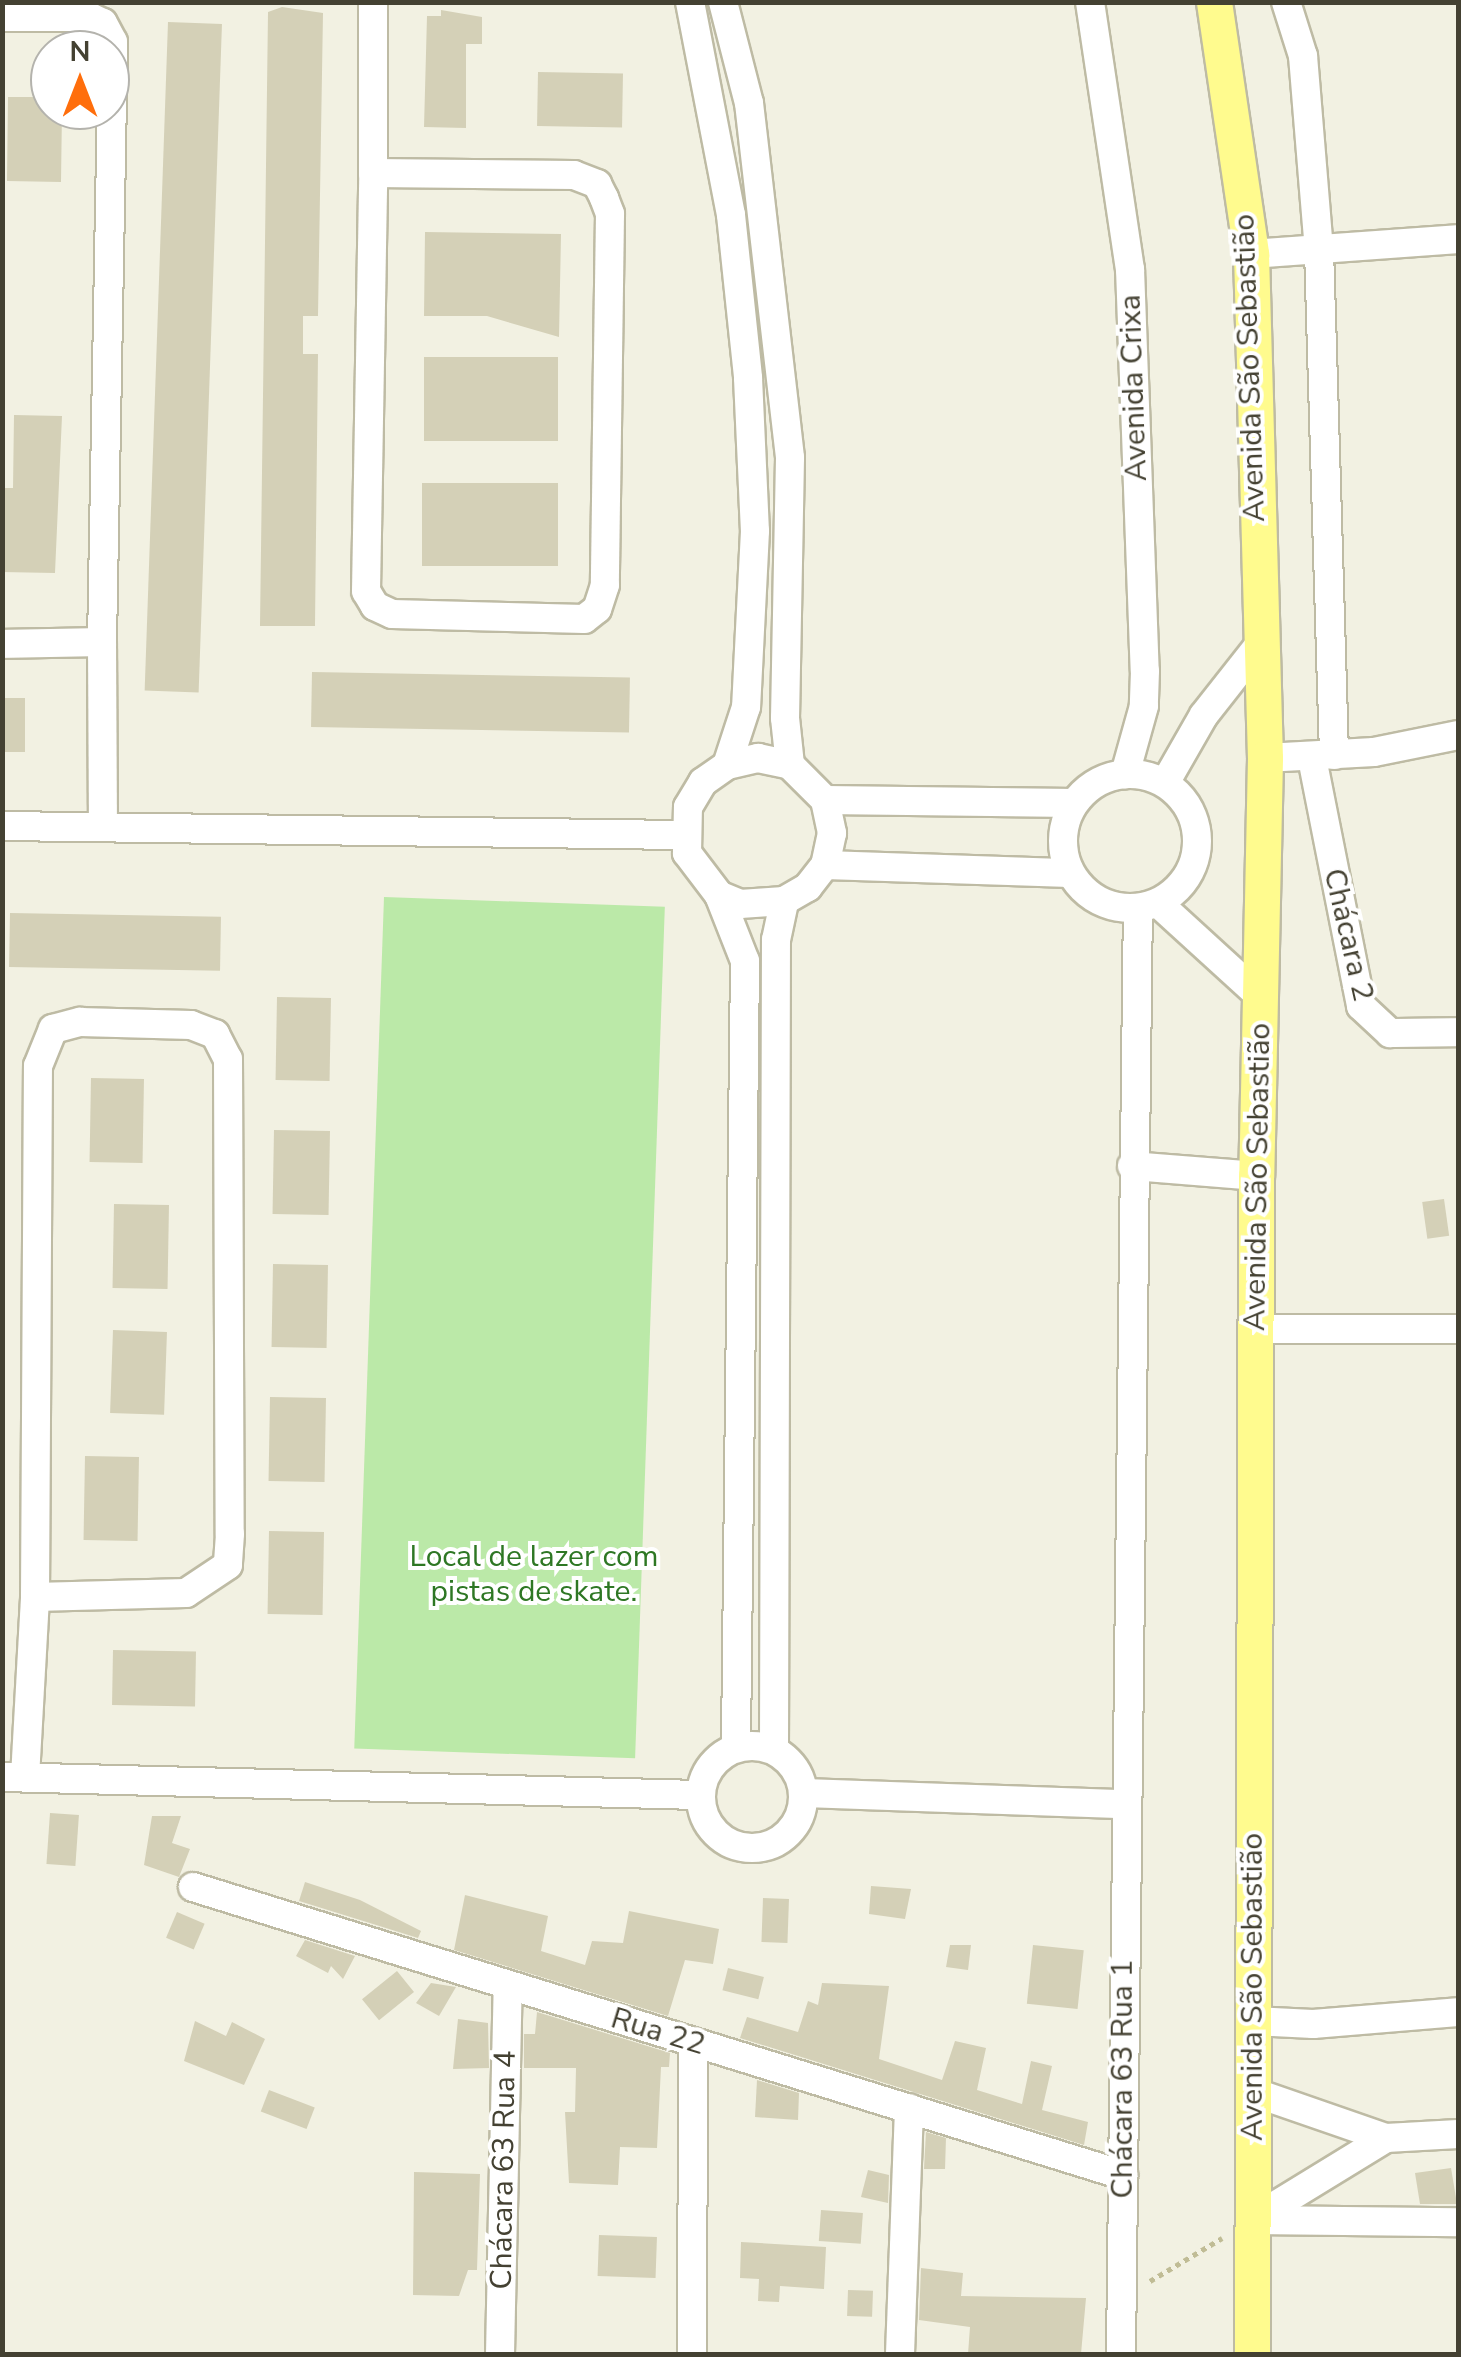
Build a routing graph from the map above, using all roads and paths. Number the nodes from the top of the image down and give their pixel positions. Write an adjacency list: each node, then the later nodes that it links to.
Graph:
1 (373, 2): 8 (street)
2 (690, 2): 18 (street)
3 (723, 2): 19 (street)
4 (1090, 2): 20 (street, Avenida Crixa)
5 (1214, 2): 11 (main road, Avenida São Sebastião)
6 (1286, 2): 10 (street, Chácara 2)
7 (2, 17): 12 (street)
8 (373, 173): 8 (street)
9 (1458, 239): 10 (street)
10 (1319, 250): 11 (street); 16 (street, Chácara 2)
11 (1251, 254): 14 (main road, Avenida São Sebastião)
12 (102, 642): 13 (street); 25 (street)
13 (2, 644)
14 (1259, 645): 17 (main road, Avenida São Sebastião); 21 (street)
15 (1458, 735): 16 (street)
16 (1323, 756): 17 (street); 33 (street, Chácara 2)
17 (1265, 758): 32 (main road, Avenida São Sebastião)
18 (726, 765): 19 (street); 26 (street)
19 (790, 766): 22 (street)
20 (1125, 774): 21 (street); 23 (street)
21 (1165, 783): 31 (street)
22 (825, 800): 23 (street); 27 (street)
23 (1074, 803): 28 (street)
24 (2, 826): 25 (street)
25 (103, 828): 26 (street)
26 (684, 835): 29 (street)
27 (825, 865): 28 (street); 30 (street)
28 (1070, 873): 31 (street)
29 (720, 895): 30 (street); 39 (street)
30 (784, 901): 40 (street)
31 (1148, 906): 32 (street); 34 (street, Chácara 63 Rua 1)
32 (1260, 996): 35 (main road, Avenida São Sebastião)
33 (1458, 1032)
34 (1132, 1166): 35 (street); 44 (street, Chácara 63 Rua 1)
35 (1256, 1176): 36 (main road, Avenida São Sebastião)
36 (1256, 1329): 37 (street); 48 (main road, Avenida São Sebastião)
37 (1458, 1329)
38 (35, 1597): 38 (street); 41 (street)
39 (736, 1748): 40 (street); 43 (street)
40 (774, 1750): 42 (street)
41 (14, 1777): 43 (street)
42 (804, 1794): 43 (street); 44 (street)
43 (700, 1795)
44 (1125, 1804): 54 (street, Chácara 63 Rua 1)
45 (193, 1886): 46 (street, Rua 22)
46 (508, 1986): 49 (street, Rua 22); 58 (street, Chácara 63 Rua 4)
47 (1458, 2012): 48 (street)
48 (1253, 2021): 50 (main road, Avenida São Sebastião)
49 (692, 2042): 51 (street, Rua 22); 59 (street)
50 (1253, 2092): 53 (street); 55 (main road, Avenida São Sebastião)
51 (909, 2108): 54 (street, Rua 22); 60 (street)
52 (1458, 2134): 53 (street)
53 (1386, 2138): 55 (street)
54 (1123, 2175): 57 (street, Chácara 63 Rua 1)
55 (1252, 2220): 56 (street); 57 (path); 62 (main road, Avenida São Sebastião)
56 (1458, 2222)
57 (1121, 2298): 61 (street, Chácara 63 Rua 1)
58 (500, 2354)
59 (692, 2354)
60 (900, 2354)
61 (1121, 2354)
62 (1252, 2354)

